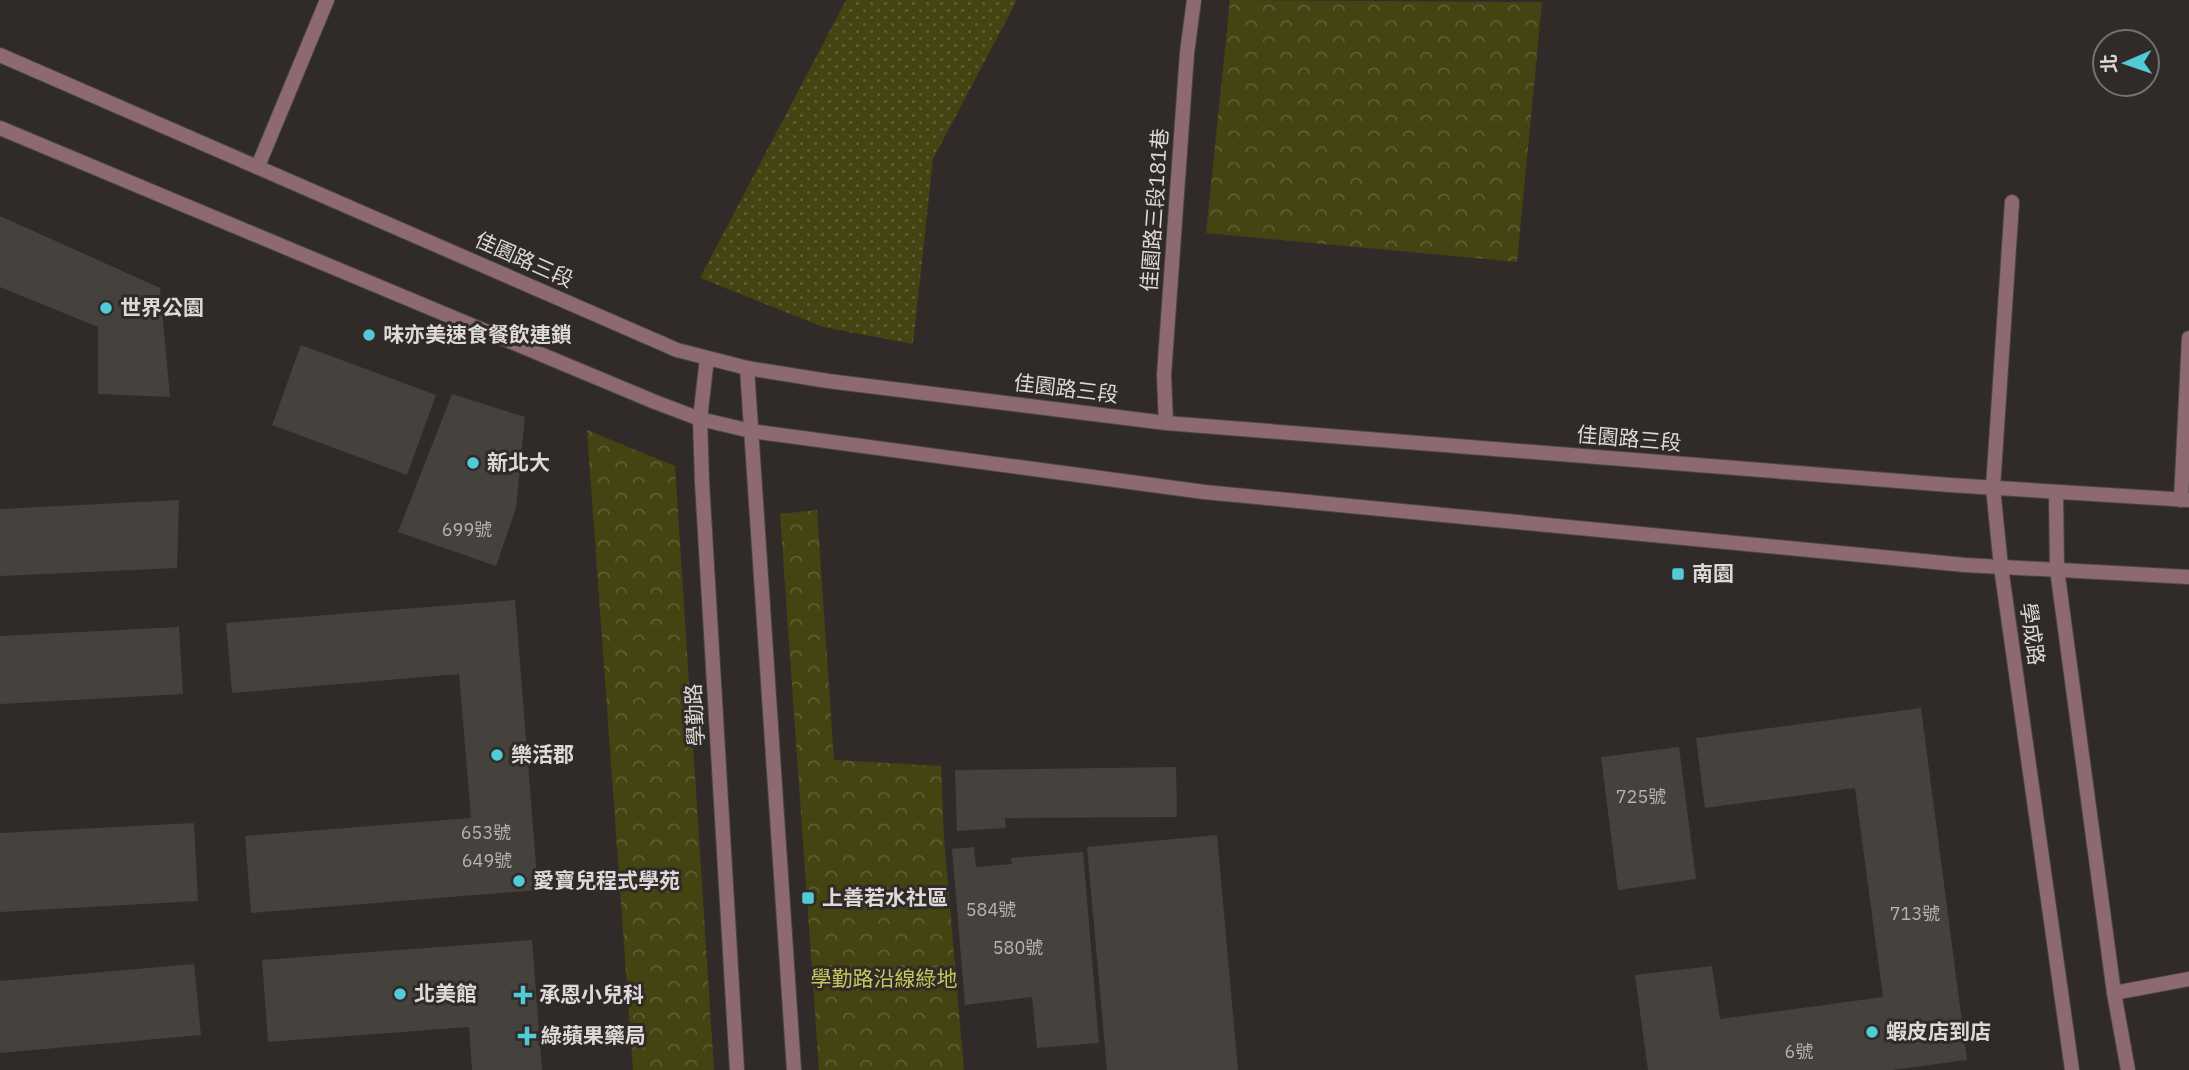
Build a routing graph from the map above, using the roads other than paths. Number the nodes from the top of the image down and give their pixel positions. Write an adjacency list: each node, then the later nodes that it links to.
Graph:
1 (327, 0): 5 (street)
2 (1194, 0): 11 (street, 佳園路三段181巷)
3 (0, 55): 5 (street, 佳園路三段)
4 (0, 128): 10 (street)
5 (258, 166): 8 (street, 佳園路三段)
6 (2012, 202): 13 (street, 學成路)
7 (2189, 338): 15 (street)
8 (707, 358): 9 (street, 佳園路三段); 10 (street, 學勤路)
9 (747, 368): 11 (street, 佳園路三段); 12 (street)
10 (700, 419): 12 (street); 21 (street, 學勤路)
11 (1166, 423): 13 (street, 佳園路三段)
12 (751, 431): 16 (street); 22 (street)
13 (1993, 488): 14 (street, 佳園路三段); 16 (street, 學成路)
14 (2056, 492): 15 (street, 佳園路三段); 17 (street, 學成路)
15 (2185, 500)
16 (2001, 567): 17 (street); 23 (street, 學成路)
17 (2057, 569): 18 (street); 20 (street, 學成路)
18 (2189, 577)
19 (2189, 979): 20 (street)
20 (2114, 993): 24 (street, 學成路)
21 (737, 1070)
22 (794, 1070)
23 (2072, 1070)
24 (2128, 1070)

